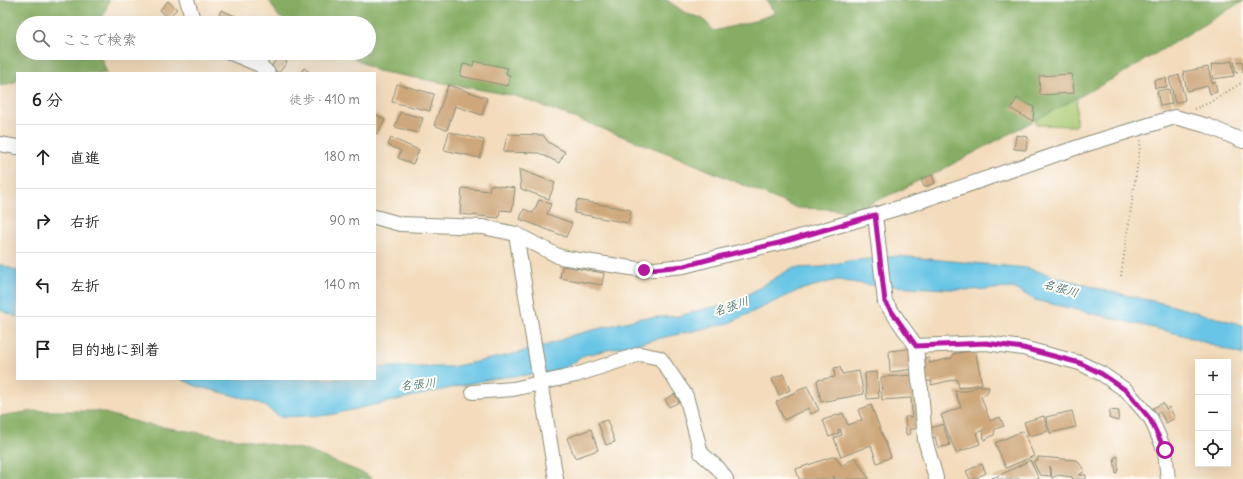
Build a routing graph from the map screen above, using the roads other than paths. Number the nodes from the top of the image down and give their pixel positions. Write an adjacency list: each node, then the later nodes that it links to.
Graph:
1 (187, 0): 2 (street)
2 (191, 16)
3 (248, 60): 4 (street)
4 (267, 72)
5 (1243, 141): 8 (street)
6 (0, 144): 7 (street)
7 (16, 147)
8 (875, 215): 10 (street); 11 (street)
9 (376, 217): 10 (street)
10 (516, 234): 12 (street)
11 (916, 346): 16 (street); 17 (street)
12 (541, 383): 13 (street); 14 (street); 15 (street)
13 (473, 392)
14 (556, 479)
15 (726, 479)
16 (938, 479)
17 (1168, 479)

